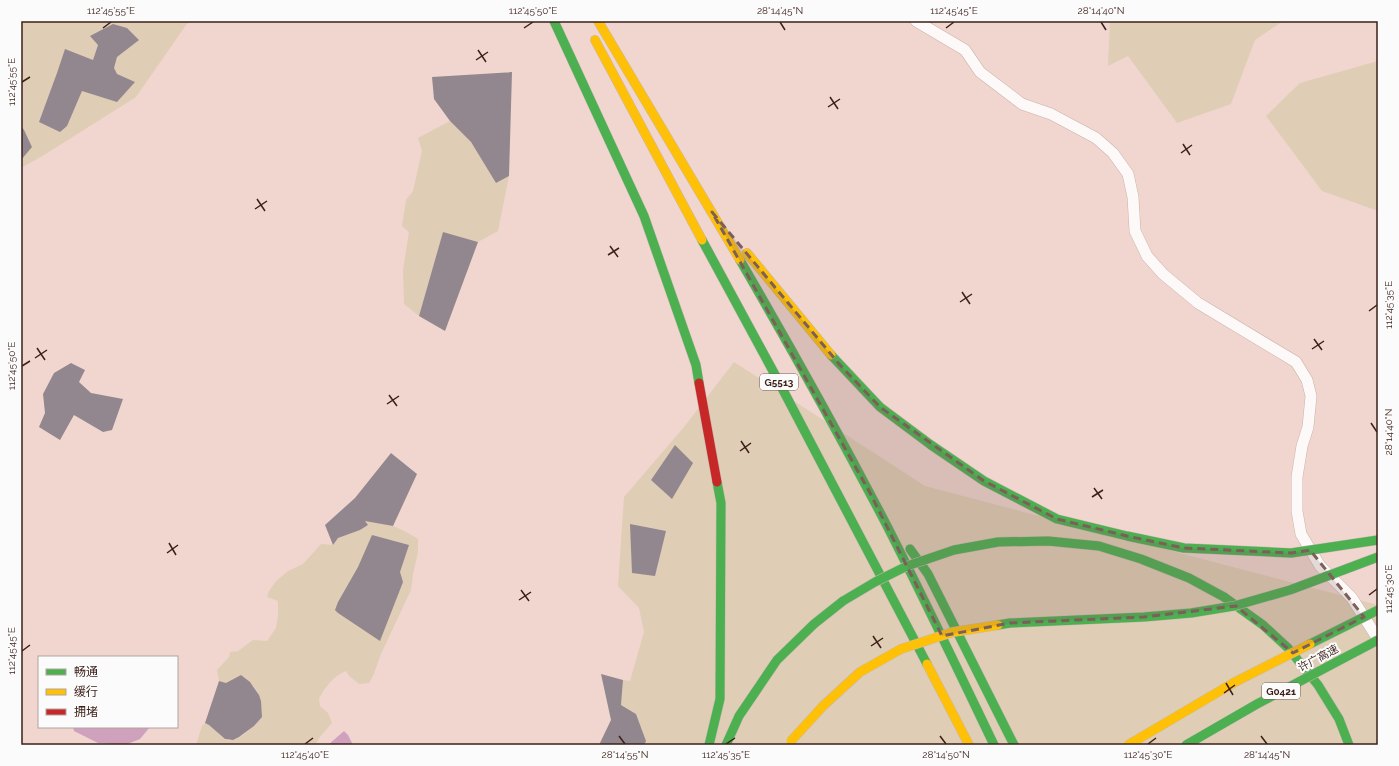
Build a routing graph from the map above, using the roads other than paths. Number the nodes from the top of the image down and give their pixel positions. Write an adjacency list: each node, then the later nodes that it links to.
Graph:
1 (554, 21): 13 (highway)
2 (598, 21): 5 (highway, G5513)
3 (916, 21): 10 (street)
4 (592, 35): 11 (highway, G5513)
5 (712, 212): 6 (highway, G5513); 7 (highway, bridge)
6 (874, 501): 15 (highway, G5513); 16 (highway)
7 (1378, 540)
8 (1378, 557): 12 (highway, bridge)
9 (1378, 610): 17 (highway, G0421, bridge)
10 (1378, 639): 18 (highway, 许广高速 / G0421, bridge)
11 (967, 742)
12 (790, 743)
13 (709, 745)
14 (726, 745): 19 (highway, bridge)
15 (994, 745)
16 (1014, 745)
17 (1128, 745)
18 (1186, 745)
19 (1349, 745)

